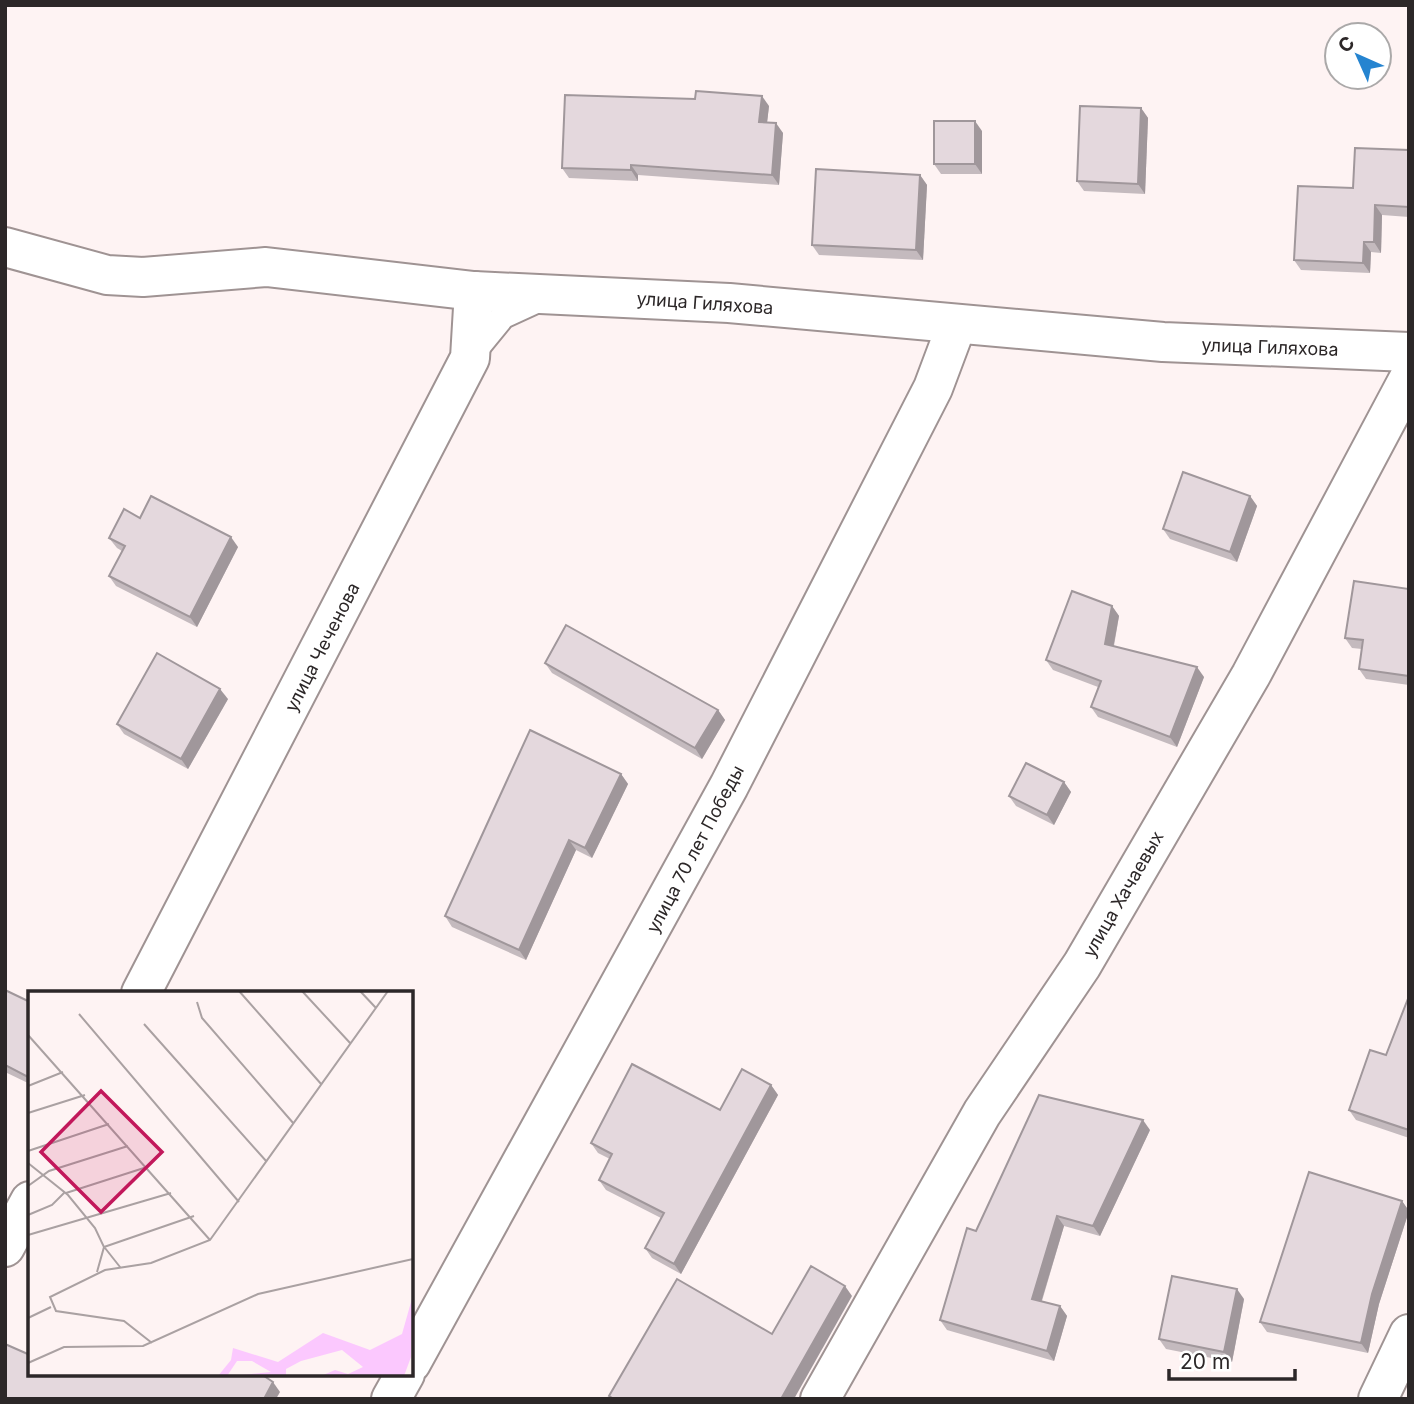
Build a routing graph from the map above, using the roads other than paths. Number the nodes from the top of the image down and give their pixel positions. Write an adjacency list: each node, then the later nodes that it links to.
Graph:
1 (5, 247): 2 (street, улица Гиляхова)
2 (474, 291): 3 (street, улица Гиляхова); 6 (street, улица Чеченова)
3 (555, 295): 4 (street, улица Гиляхова); 6 (lane)
4 (957, 324): 5 (street, улица Гиляхова); 12 (street, улица 70 лет Победы)
5 (1409, 352)
6 (470, 358): 8 (street, улица Чеченова)
7 (1409, 378): 15 (street, улица Хачаевых)
8 (142, 991)
9 (28, 1205): 10 (street)
10 (5, 1247)
11 (1409, 1334): 16 (street)
12 (413, 1359)
13 (404, 1376): 14 (street)
14 (391, 1399)
15 (820, 1399)
16 (1378, 1399)

